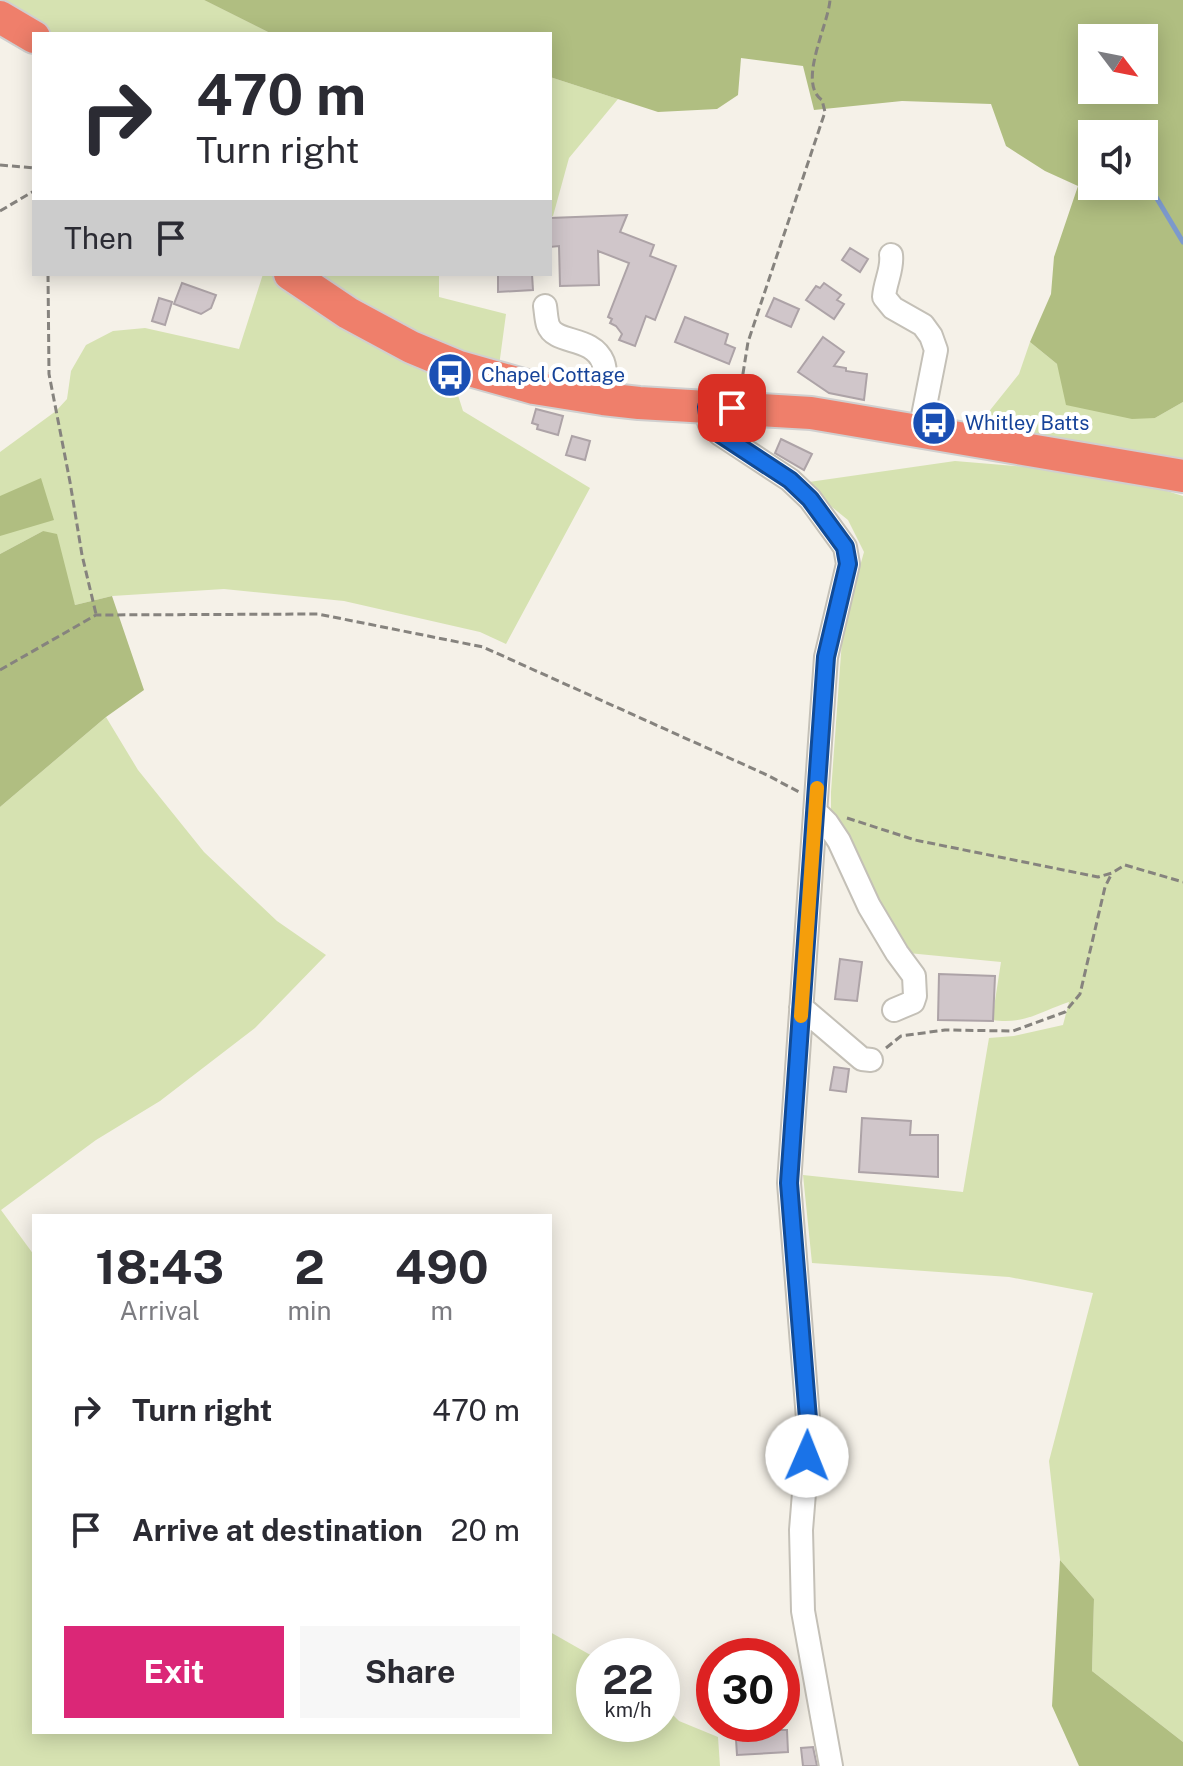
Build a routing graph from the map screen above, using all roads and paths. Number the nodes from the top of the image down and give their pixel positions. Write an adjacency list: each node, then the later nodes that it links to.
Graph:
1 (830, 0): 13 (path)
2 (0, 17): 3 (highway)
3 (32, 36)
4 (0, 165): 5 (path)
5 (32, 168)
6 (32, 192): 7 (path)
7 (0, 211)
8 (891, 255): 14 (street)
9 (48, 276): 16 (path)
10 (293, 276): 12 (highway)
11 (545, 306): 12 (street)
12 (603, 399): 13 (highway)
13 (720, 407): 14 (highway); 18 (street)
14 (920, 431): 15 (highway)
15 (1183, 476)
16 (96, 615): 17 (path); 18 (path)
17 (0, 670)
18 (816, 806): 19 (path); 21 (street); 22 (street)
19 (1112, 873): 20 (path); 23 (path)
20 (1183, 882)
21 (801, 1007): 23 (street); 24 (street)
22 (894, 1010)
23 (871, 1060)
24 (831, 1766)

